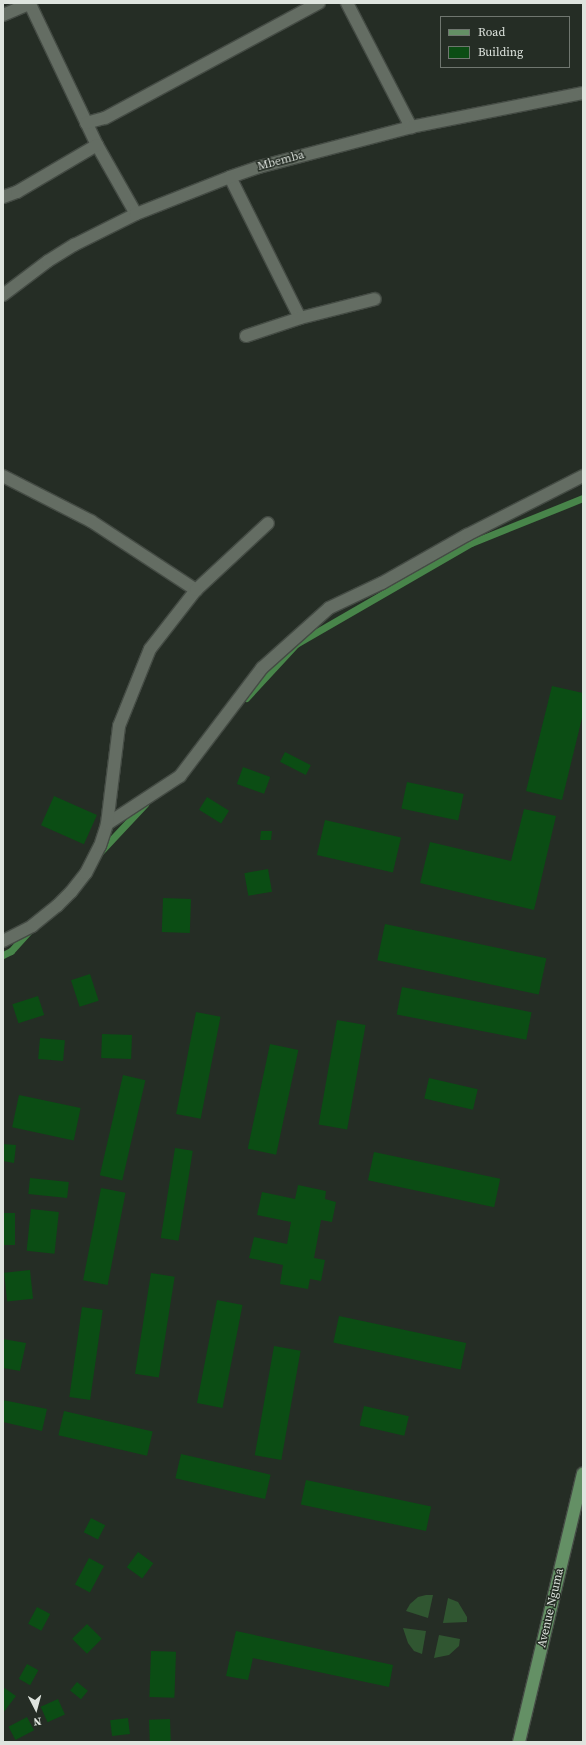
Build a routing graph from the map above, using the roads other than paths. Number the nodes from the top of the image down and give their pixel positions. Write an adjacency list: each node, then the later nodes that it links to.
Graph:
1 (31, 3): 4 (street); 6 (street)
2 (319, 3): 6 (street)
3 (346, 3): 7 (street)
4 (3, 15)
5 (583, 93): 7 (street, Mbemba)
6 (86, 123): 8 (street)
7 (411, 127): 9 (street, Mbemba)
8 (97, 145): 10 (street); 11 (street)
9 (230, 177): 11 (street, Mbemba); 14 (street)
10 (3, 197)
11 (136, 214): 12 (street, Mbemba)
12 (3, 295)
13 (374, 299): 14 (street)
14 (300, 318): 15 (street)
15 (246, 336)
16 (3, 476): 19 (street)
17 (583, 476): 20 (street)
18 (268, 522): 19 (street)
19 (196, 590): 20 (street)
20 (107, 824): 21 (street)
21 (3, 941)
22 (583, 1474): 23 (main road, Avenue Nguma)
23 (519, 1742)

